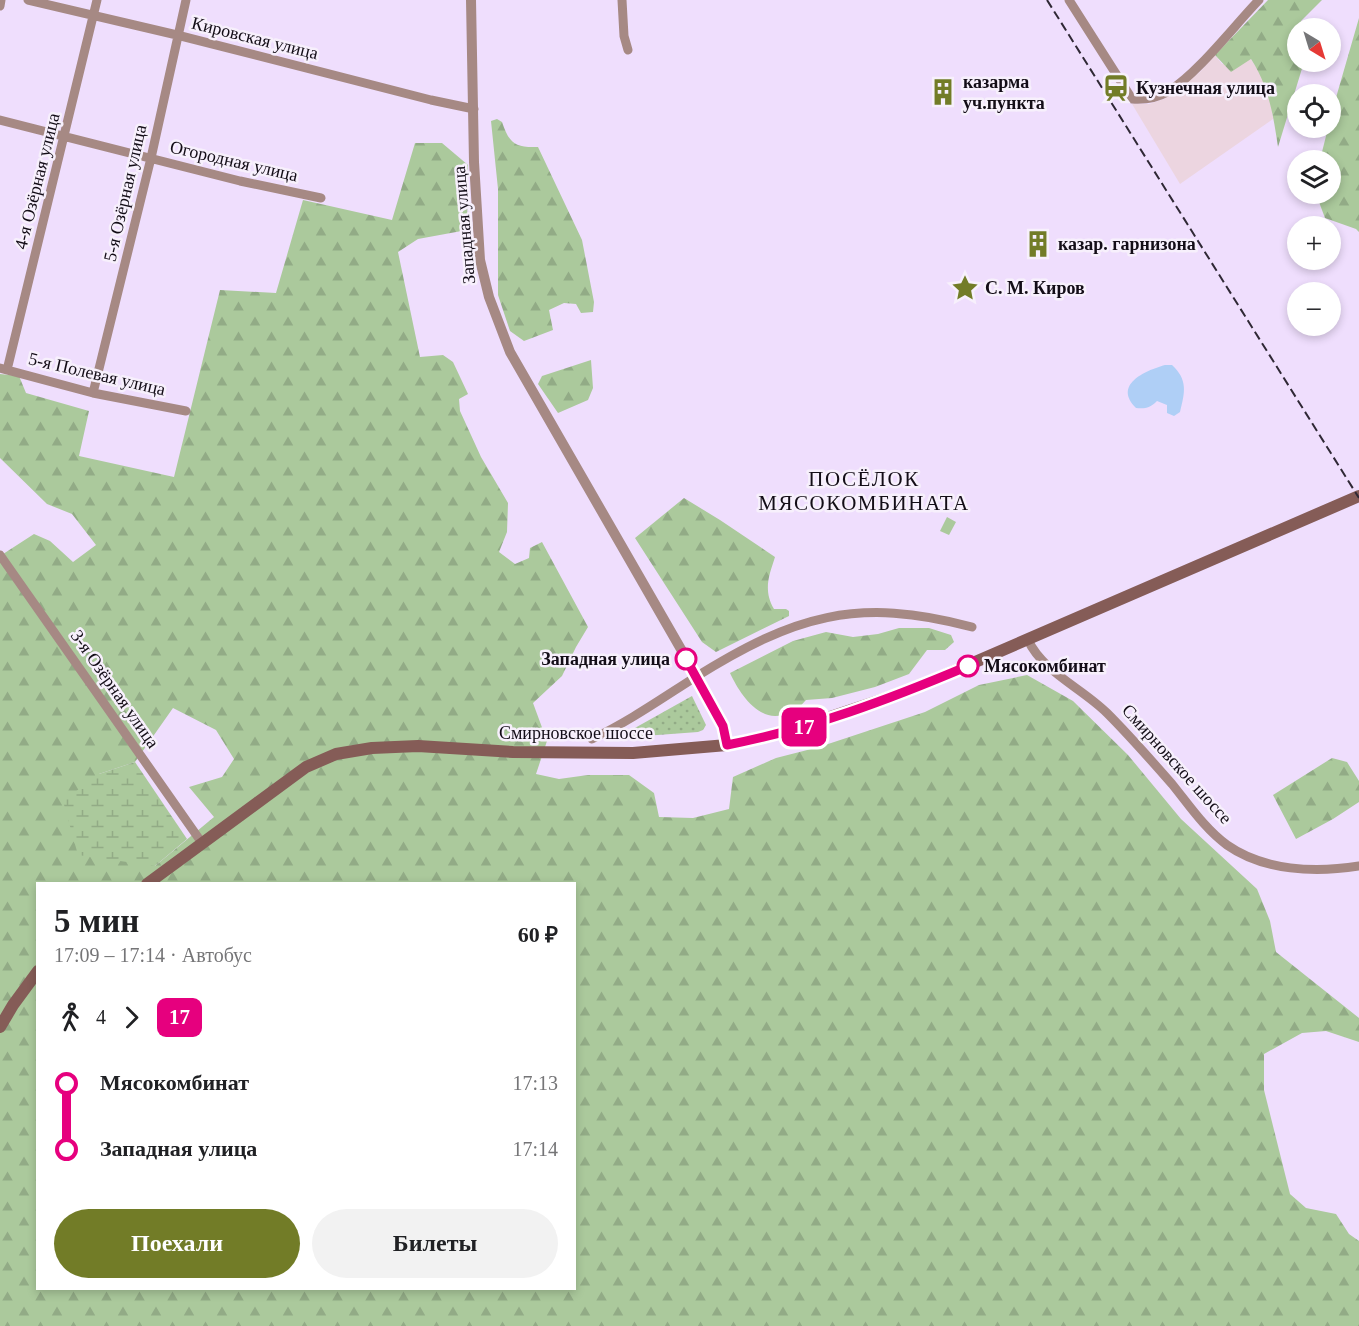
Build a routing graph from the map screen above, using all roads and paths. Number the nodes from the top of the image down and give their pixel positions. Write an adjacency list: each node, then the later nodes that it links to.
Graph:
1 (1, 0): 9 (street)
2 (28, 0): 10 (street, Кировская улица)
3 (97, 0): 10 (street, 4-я Озёрная улица)
4 (186, 0): 11 (street, 5-я Озёрная улица)
5 (471, 0): 13 (street, Западная улица)
6 (622, 0): 12 (street)
7 (1069, 0): 8 (street)
8 (1259, 0)
9 (0, 6)
10 (93, 16): 11 (street, Кировская улица); 15 (street, 4-я Озёрная улица)
11 (177, 35): 13 (street, Кировская улица); 16 (street, 5-я Озёрная улица)
12 (628, 50)
13 (474, 109): 25 (street, Западная улица)
14 (0, 120): 15 (street, Огородная улица)
15 (65, 137): 16 (street, Огородная улица); 18 (street, 4-я Озёрная улица)
16 (151, 158): 17 (street, Огородная улица); 19 (street, 5-я Озёрная улица)
17 (321, 198)
18 (4, 369): 19 (street, 5-я Полевая улица)
19 (93, 393): 20 (street, 5-я Полевая улица)
20 (186, 411)
21 (1359, 496): 24 (main road, Смирновское шоссе)
22 (0, 555): 28 (street, 3-я Озёрная улица)
23 (972, 627): 25 (street, Смирновское шоссе)
24 (1028, 640): 27 (main road, Смирновское шоссе); 29 (street, Смирновское шоссе)
25 (697, 677): 26 (street, Смирновское шоссе); 27 (street, Западная улица)
26 (592, 739)
27 (727, 745): 28 (main road, Смирновское шоссе)
28 (202, 843): 30 (main road, Смирновское шоссе)
29 (1359, 867)
30 (150, 882)
31 (36, 973): 32 (main road)
32 (0, 1027)

